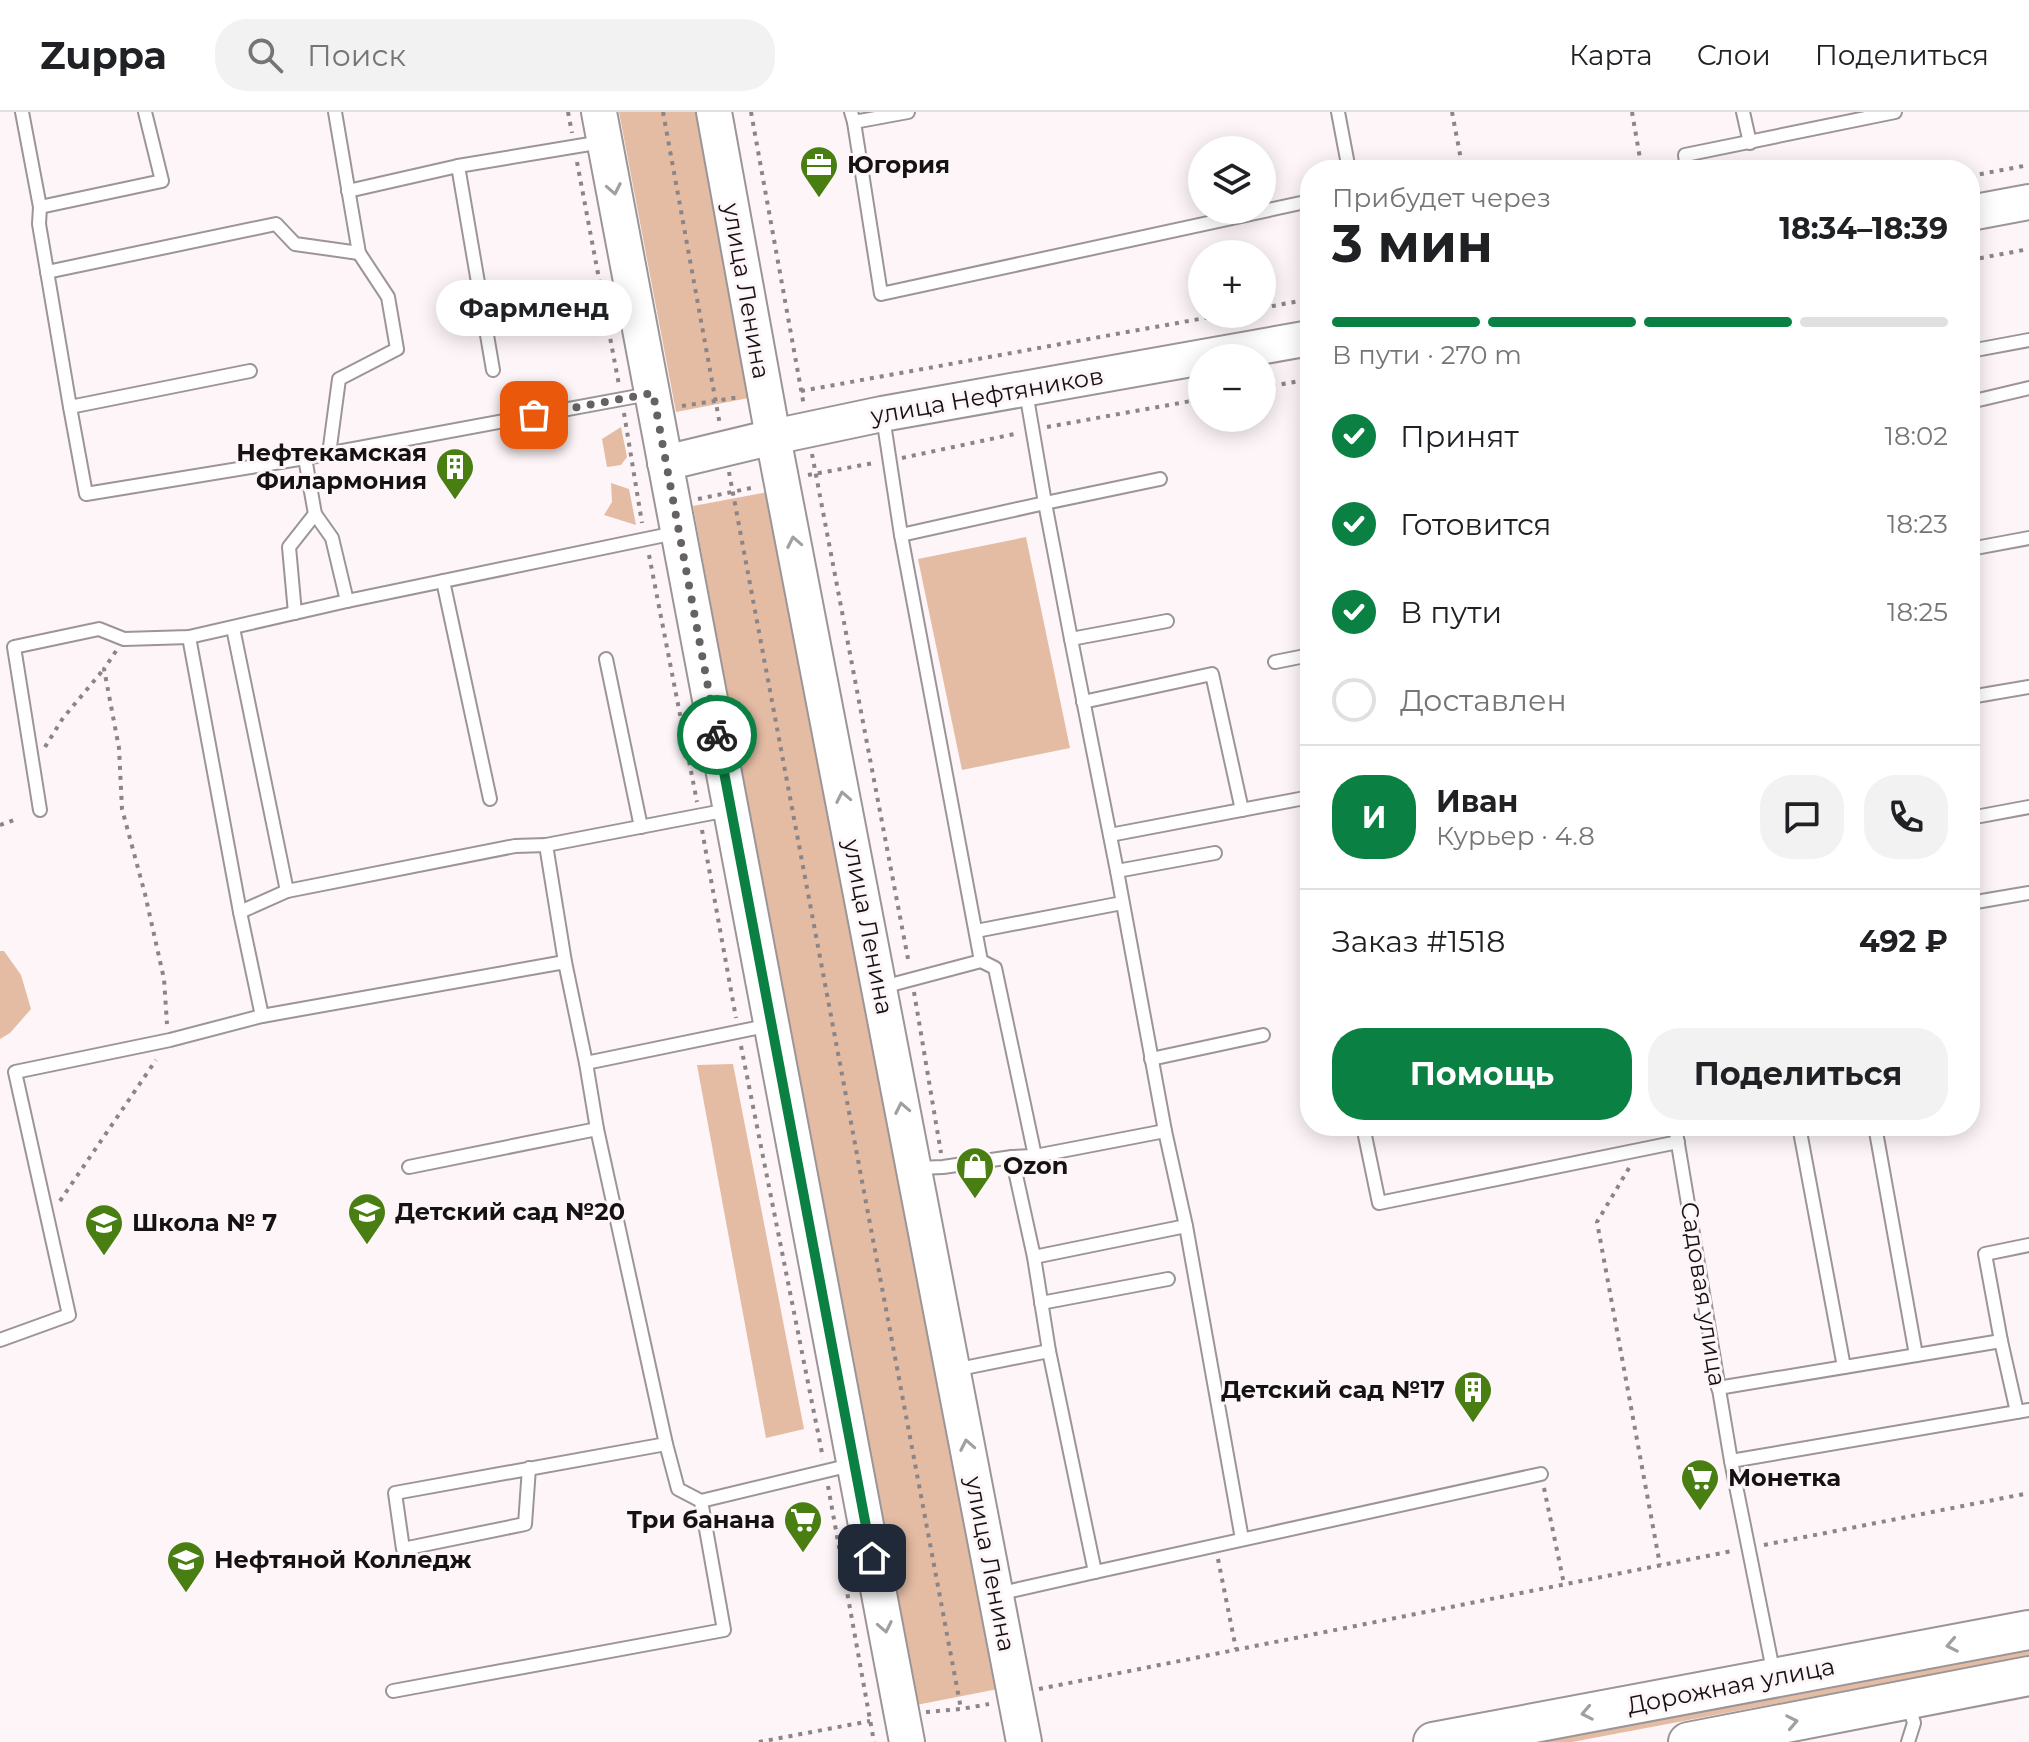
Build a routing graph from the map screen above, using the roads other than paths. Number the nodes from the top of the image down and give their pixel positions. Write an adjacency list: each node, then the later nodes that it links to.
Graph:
1 (22, 112): 18 (lane)
2 (145, 112): 18 (lane)
3 (335, 112): 15 (lane)
4 (714, 112): 33 (main road, улица Ленина)
5 (908, 112): 9 (lane)
6 (1338, 112): 12 (lane)
7 (1743, 112): 11 (lane)
8 (1895, 112): 11 (lane)
9 (852, 117): 17 (lane)
10 (593, 134): 14 (lane); 30 (main road, one-way to 30)
11 (1750, 143): 13 (lane)
12 (1347, 160)
13 (1686, 160)
14 (458, 166): 15 (lane); 25 (lane)
15 (348, 191): 20 (lane)
16 (2029, 202): 19 (main road)
17 (1300, 203)
18 (40, 207): 21 (lane)
19 (1980, 211)
20 (359, 253): 21 (lane); 34 (lane)
21 (47, 272): 31 (lane)
22 (1300, 340): 28 (main road, улица Нефтяников)
23 (2029, 340): 24 (lane)
24 (1980, 349)
25 (493, 370)
26 (250, 371): 31 (lane)
27 (2029, 388): 29 (lane)
28 (1026, 389): 32 (main road, улица Нефтяников); 38 (lane)
29 (1980, 400)
30 (639, 405): 34 (lane); 36 (main road)
31 (70, 407): 35 (lane)
32 (882, 414): 33 (main road, улица Нефтяников); 41 (lane)
33 (773, 437): 36 (main road, улица Нефтяников); 77 (main road, улица Ленина, one-way to 33)
34 (329, 454): 35 (lane)
35 (305, 458): 39 (lane)
36 (665, 463): 40 (main road)
37 (1160, 479): 38 (lane)
38 (1045, 503): 41 (lane); 50 (lane)
39 (315, 514): 45 (lane); 46 (lane)
40 (666, 525): 44 (lane); 62 (main road)
41 (901, 535): 74 (lane)
42 (2029, 538): 43 (lane)
43 (1980, 547)
44 (443, 581): 45 (lane); 57 (lane)
45 (347, 601): 46 (lane)
46 (295, 613): 48 (lane)
47 (1167, 621): 50 (lane)
48 (233, 628): 49 (lane); 69 (lane)
49 (189, 637): 60 (lane); 73 (lane)
50 (1071, 639): 56 (lane)
51 (1300, 657): 53 (lane)
52 (606, 659): 64 (lane)
53 (1275, 662)
54 (2029, 687): 55 (lane)
55 (1980, 695)
56 (1083, 702): 61 (lane); 65 (lane)
57 (490, 799)
58 (1300, 799): 61 (lane)
59 (2029, 807): 63 (lane)
60 (40, 810)
61 (1242, 810): 65 (lane)
62 (715, 812): 64 (lane); 79 (main road)
63 (1980, 816)
64 (641, 827): 66 (lane)
65 (1110, 835): 68 (lane)
66 (546, 845): 69 (lane); 76 (lane)
67 (1215, 853): 68 (lane)
68 (1117, 871): 72 (lane)
69 (287, 891): 73 (lane)
70 (2029, 893): 71 (lane)
71 (1980, 901)
72 (1122, 903): 74 (lane); 81 (lane)
73 (240, 912): 78 (lane)
74 (976, 931): 75 (lane)
75 (981, 961): 77 (lane); 90 (lane)
76 (565, 962): 78 (lane); 82 (lane)
77 (879, 988): 93 (main road, улица Ленина, one-way to 77)
78 (262, 1016): 99 (lane)
79 (772, 1025): 82 (lane); 109 (main road)
80 (1263, 1035): 81 (lane)
81 (1151, 1059): 84 (lane)
82 (586, 1063): 83 (lane)
83 (597, 1129): 92 (lane); 107 (lane)
84 (1165, 1131): 90 (lane); 94 (lane)
85 (1365, 1136): 89 (lane)
86 (1677, 1136): 89 (lane, Садовая улица)
87 (1801, 1136): 103 (lane)
88 (1877, 1136): 102 (lane)
89 (1678, 1142): 105 (lane, Садовая улица)
90 (1035, 1156): 91 (lane)
91 (1012, 1157): 93 (lane); 96 (lane)
92 (409, 1167)
93 (929, 1168): 104 (main road, улица Ленина)
94 (1186, 1226): 96 (lane); 113 (lane)
95 (2029, 1245): 100 (lane)
96 (1034, 1257): 98 (lane)
97 (1168, 1279): 98 (lane)
98 (1041, 1303): 101 (lane)
99 (0, 1340)
100 (2001, 1341): 102 (lane); 106 (lane)
101 (1049, 1351): 104 (lane); 114 (lane)
102 (1916, 1355): 103 (lane)
103 (1844, 1367): 105 (lane)
104 (953, 1370): 115 (main road, улица Ленина, one-way to 104)
105 (1718, 1388): 108 (lane, Садовая улица)
106 (2023, 1411): 108 (lane)
107 (666, 1444): 110 (lane); 112 (lane)
108 (1731, 1461): 118 (lane, Садовая улица)
109 (840, 1467): 112 (lane); 121 (main road, one-way to 121)
110 (529, 1468): 110 (lane)
111 (1541, 1474): 113 (lane)
112 (701, 1501): 119 (lane)
113 (1242, 1539): 114 (lane)
114 (1095, 1572): 115 (lane)
115 (996, 1594): 122 (main road, улица Ленина)
116 (2029, 1630): 118 (main road, Дорожная улица, one-way to 118)
117 (2029, 1676): 120 (main road, Дорожная улица)
118 (1775, 1678): 123 (main road, Дорожная улица, one-way to 123)
119 (393, 1691)
120 (1907, 1700): 124 (main road, Дорожная улица, one-way to 120); 125 (lane)
121 (907, 1742)
122 (1024, 1742)
123 (1433, 1742)
124 (1688, 1742)
125 (1908, 1742)

